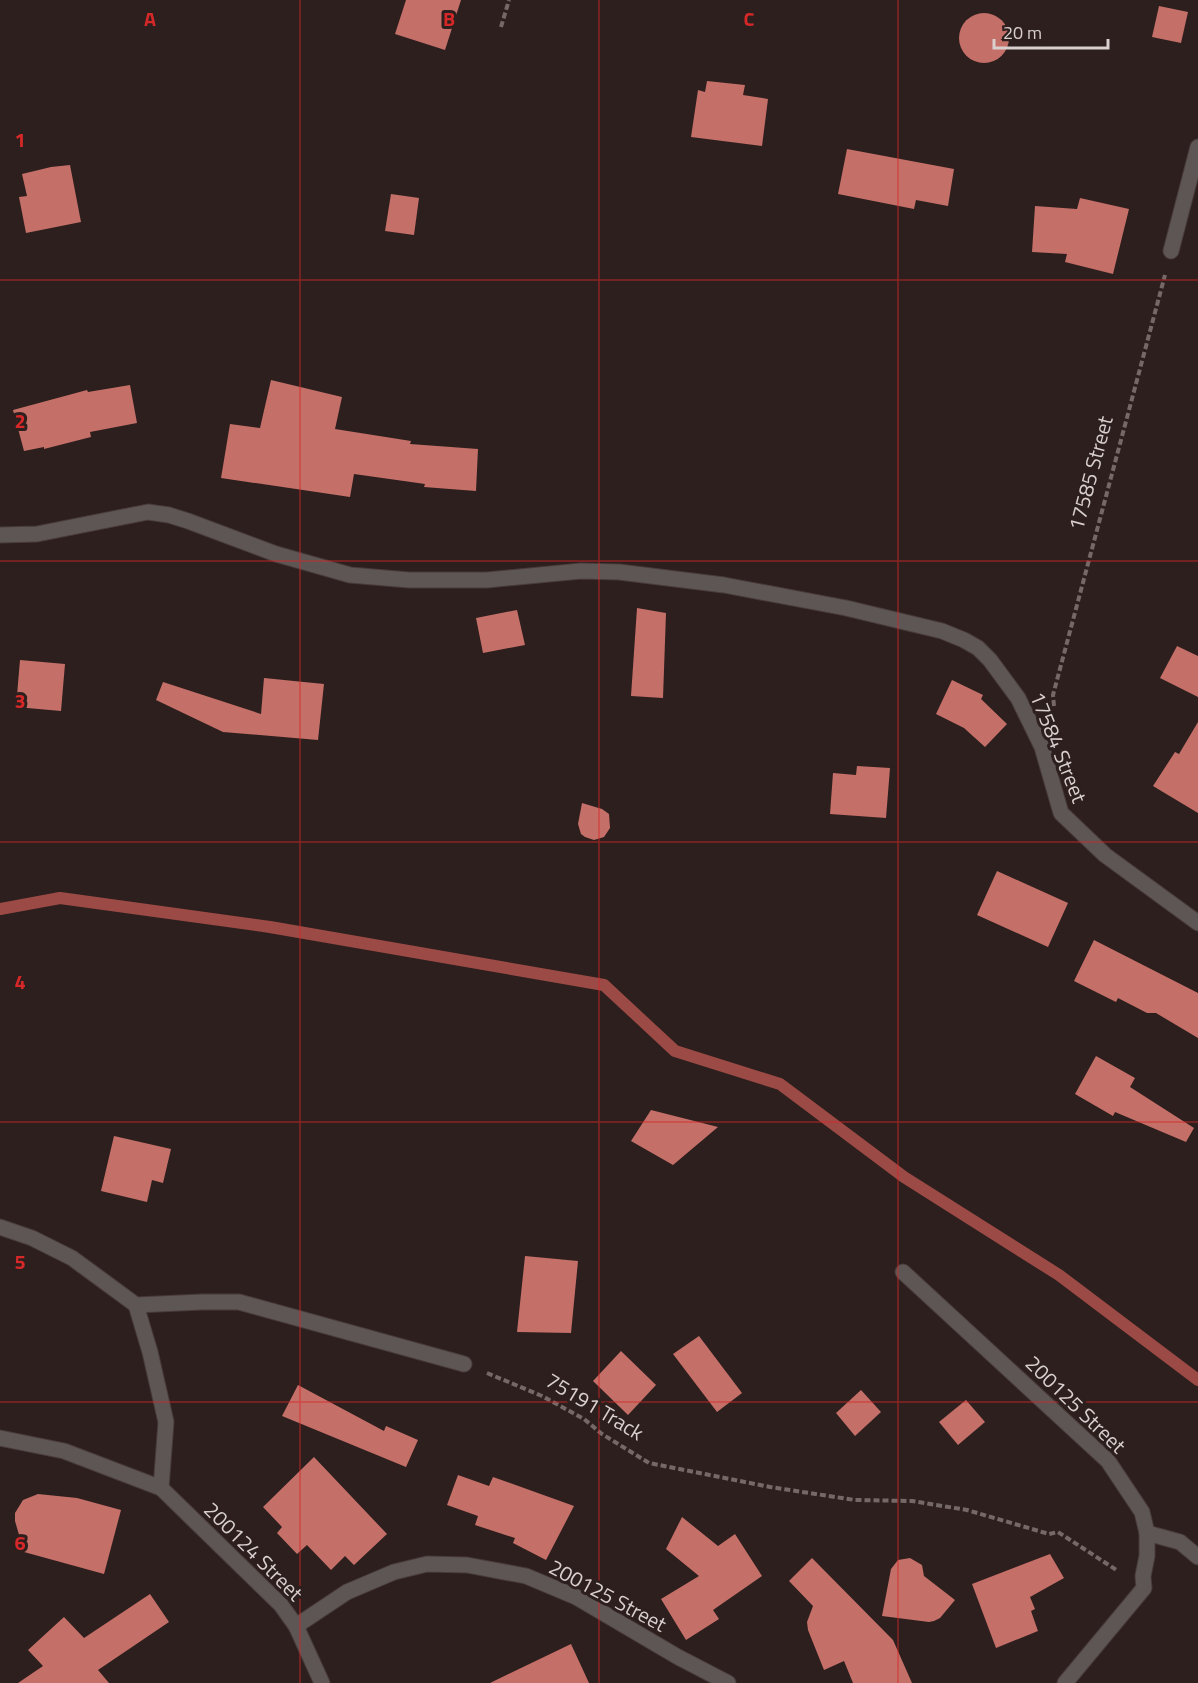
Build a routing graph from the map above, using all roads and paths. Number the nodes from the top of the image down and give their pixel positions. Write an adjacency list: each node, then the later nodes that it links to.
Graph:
1 (509, 0): 2 (path)
2 (501, 27)
3 (1198, 147): 4 (street)
4 (1171, 251): 6 (path, 17585 Street)
5 (0, 535): 7 (street, 17584 Street)
6 (1054, 706)
7 (1198, 923)
8 (0, 1227): 10 (street)
9 (903, 1272): 14 (street, 200125 Street)
10 (136, 1305): 11 (street); 13 (street)
11 (464, 1364): 16 (path, 75191 Track)
12 (0, 1438): 13 (street)
13 (161, 1488): 17 (street, 200124 Street)
14 (1148, 1533): 15 (street); 16 (street, 200125 Street)
15 (1198, 1557)
16 (1144, 1588): 20 (street)
17 (296, 1626): 18 (street, 200124 Street); 19 (street, 200125 Street)
18 (322, 1683)
19 (728, 1683)
20 (1065, 1683)

